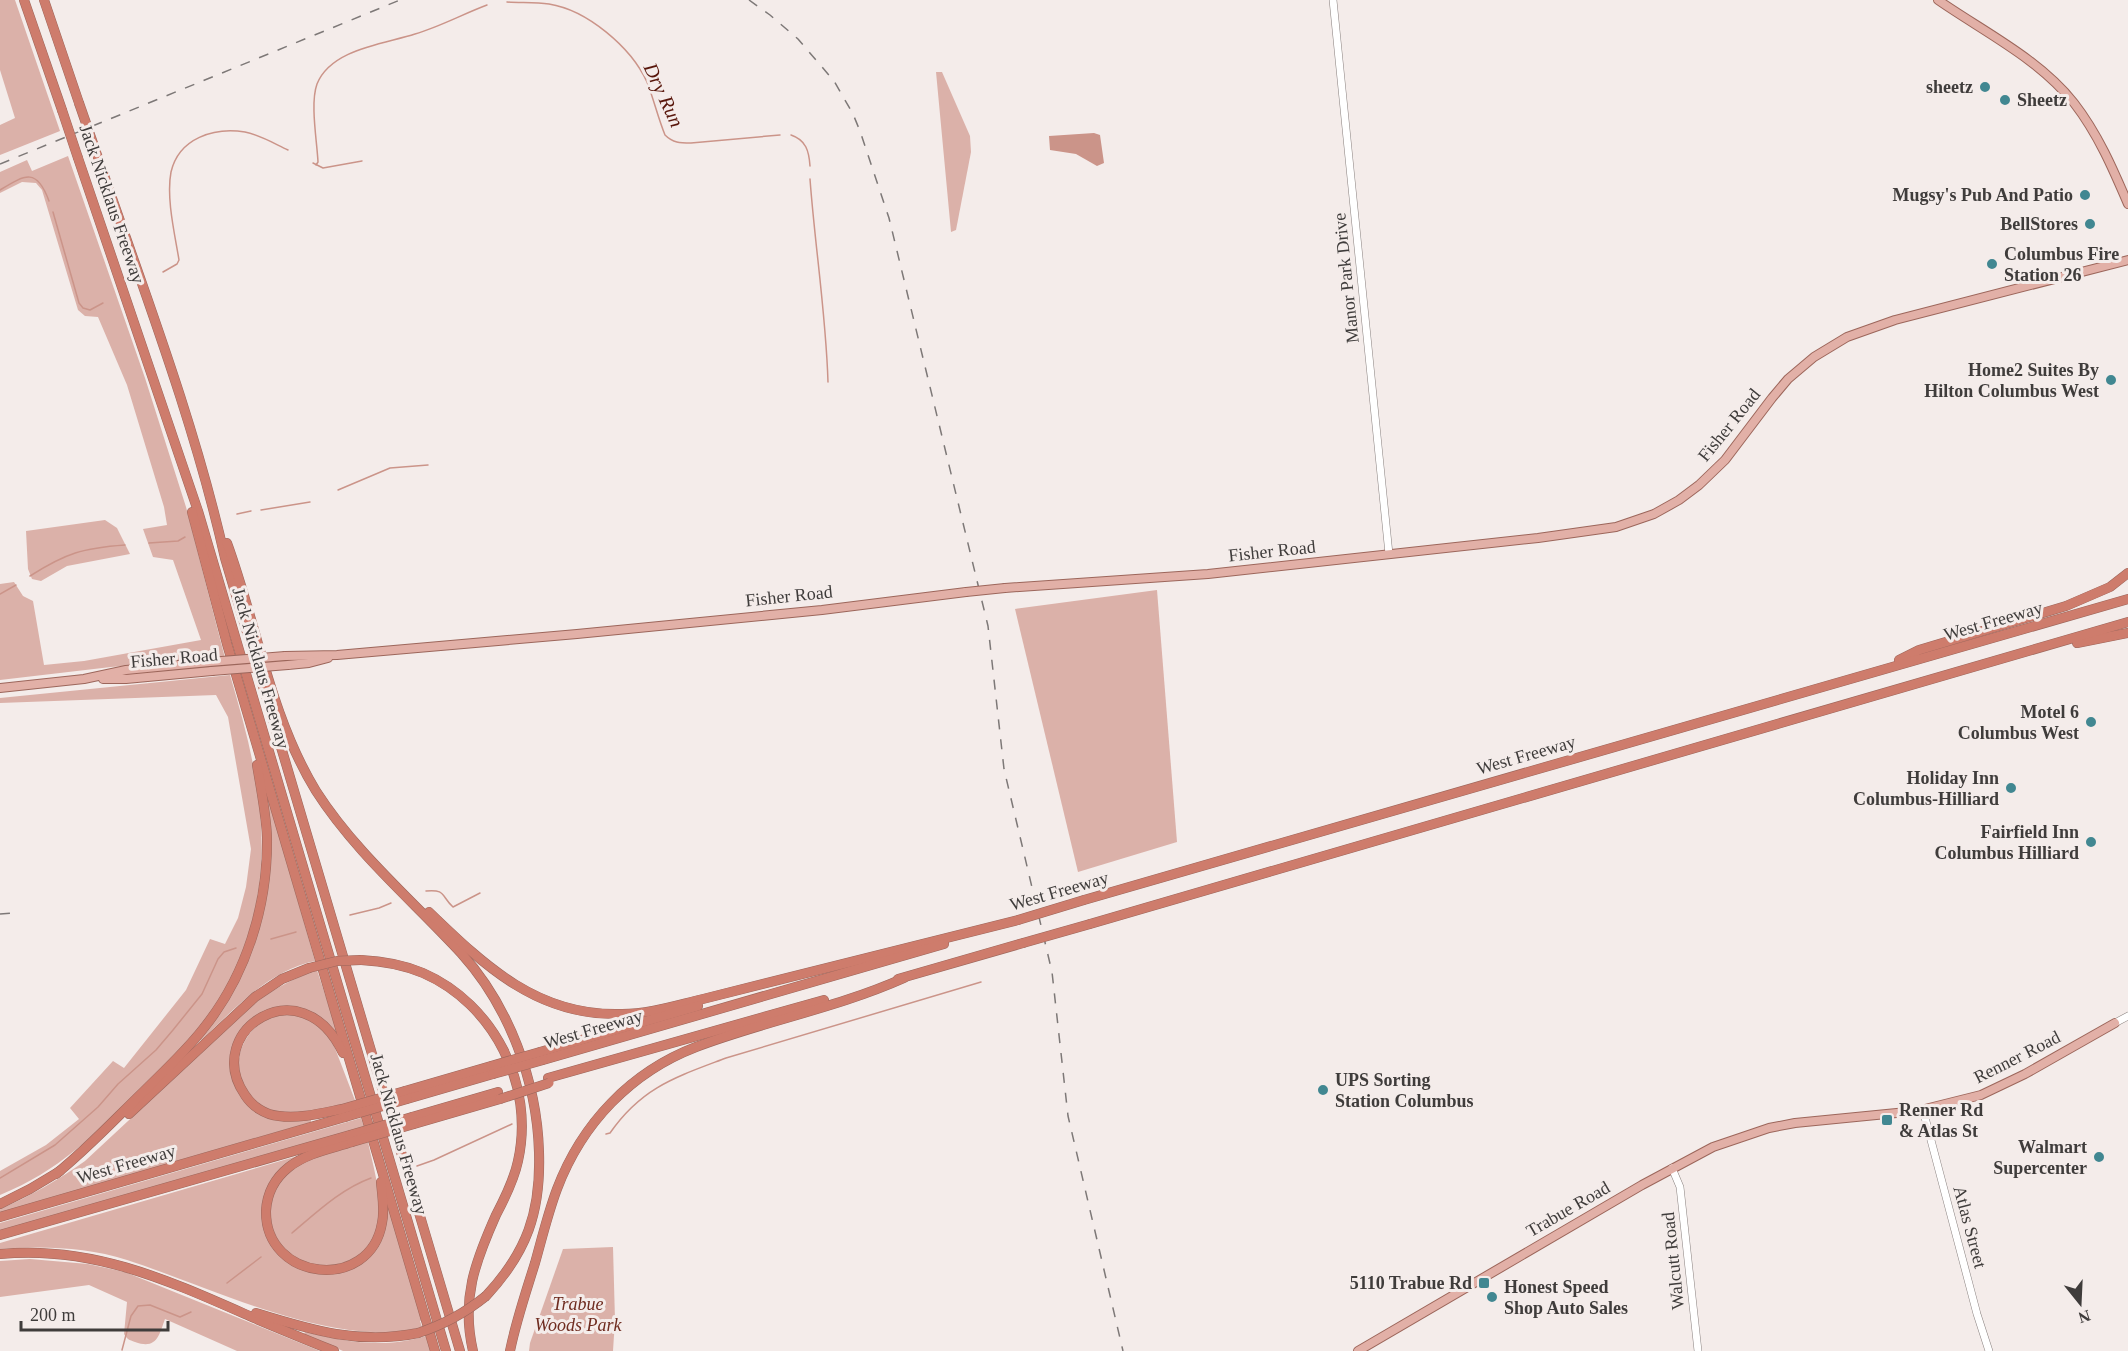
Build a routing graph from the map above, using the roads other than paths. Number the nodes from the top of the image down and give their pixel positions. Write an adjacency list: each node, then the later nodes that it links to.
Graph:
1 (24, 0): 7 (highway, Jack Nicklaus Freeway, bridge)
2 (44, 0): 8 (highway, Jack Nicklaus Freeway, bridge)
3 (1333, 0): 9 (street, Manor Park Drive)
4 (1938, 0): 5 (main road)
5 (2128, 204)
6 (2128, 260): 9 (main road, Fisher Road)
7 (176, 446): 20 (highway); 44 (highway, Jack Nicklaus Freeway)
8 (215, 510): 22 (highway); 45 (highway, Jack Nicklaus Freeway)
9 (1389, 554): 16 (main road, Fisher Road, bridge)
10 (2128, 573): 18 (highway)
11 (2128, 594): 13 (highway)
12 (2128, 599): 13 (highway, West Freeway)
13 (2092, 610): 18 (highway, West Freeway)
14 (2128, 622): 21 (highway, West Freeway)
15 (2128, 633): 21 (highway)
16 (337, 655): 17 (main road, Fisher Road, bridge); 17 (main road, Fisher Road, bridge)
17 (210, 667): 19 (main road, Fisher Road)
18 (1880, 670): 23 (highway, West Freeway, bridge)
19 (0, 688)
20 (250, 721): 29 (highway); 36 (highway)
21 (1428, 826): 25 (highway, West Freeway, bridge)
22 (359, 847): 24 (highway); 41 (highway, bridge)
23 (1018, 920): 24 (highway); 28 (highway, West Freeway)
24 (807, 974): 28 (highway)
25 (904, 978): 33 (highway, West Freeway, bridge); 47 (highway)
26 (2128, 1016): 27 (street, Renner Road)
27 (2115, 1023): 30 (main road, Renner Road)
28 (541, 1056): 31 (highway, West Freeway, bridge)
29 (358, 1089): 31 (highway); 34 (highway)
30 (1923, 1110): 32 (main road, Renner Road); 50 (street, Atlas Street)
31 (344, 1113): 38 (highway, West Freeway)
32 (1806, 1122): 35 (main road, Trabue Road)
33 (351, 1139): 34 (highway); 39 (highway, West Freeway)
34 (379, 1159): 43 (highway)
35 (1672, 1168): 48 (main road, Trabue Road); 49 (street, Walcutt Road)
36 (56, 1174): 37 (highway); 46 (highway, bridge)
37 (0, 1204)
38 (0, 1217)
39 (0, 1235)
40 (0, 1254): 41 (highway)
41 (205, 1296): 42 (highway)
42 (334, 1351)
43 (435, 1351)
44 (446, 1351)
45 (460, 1351)
46 (473, 1351)
47 (510, 1351)
48 (1358, 1351)
49 (1698, 1351)
50 (1989, 1351)

